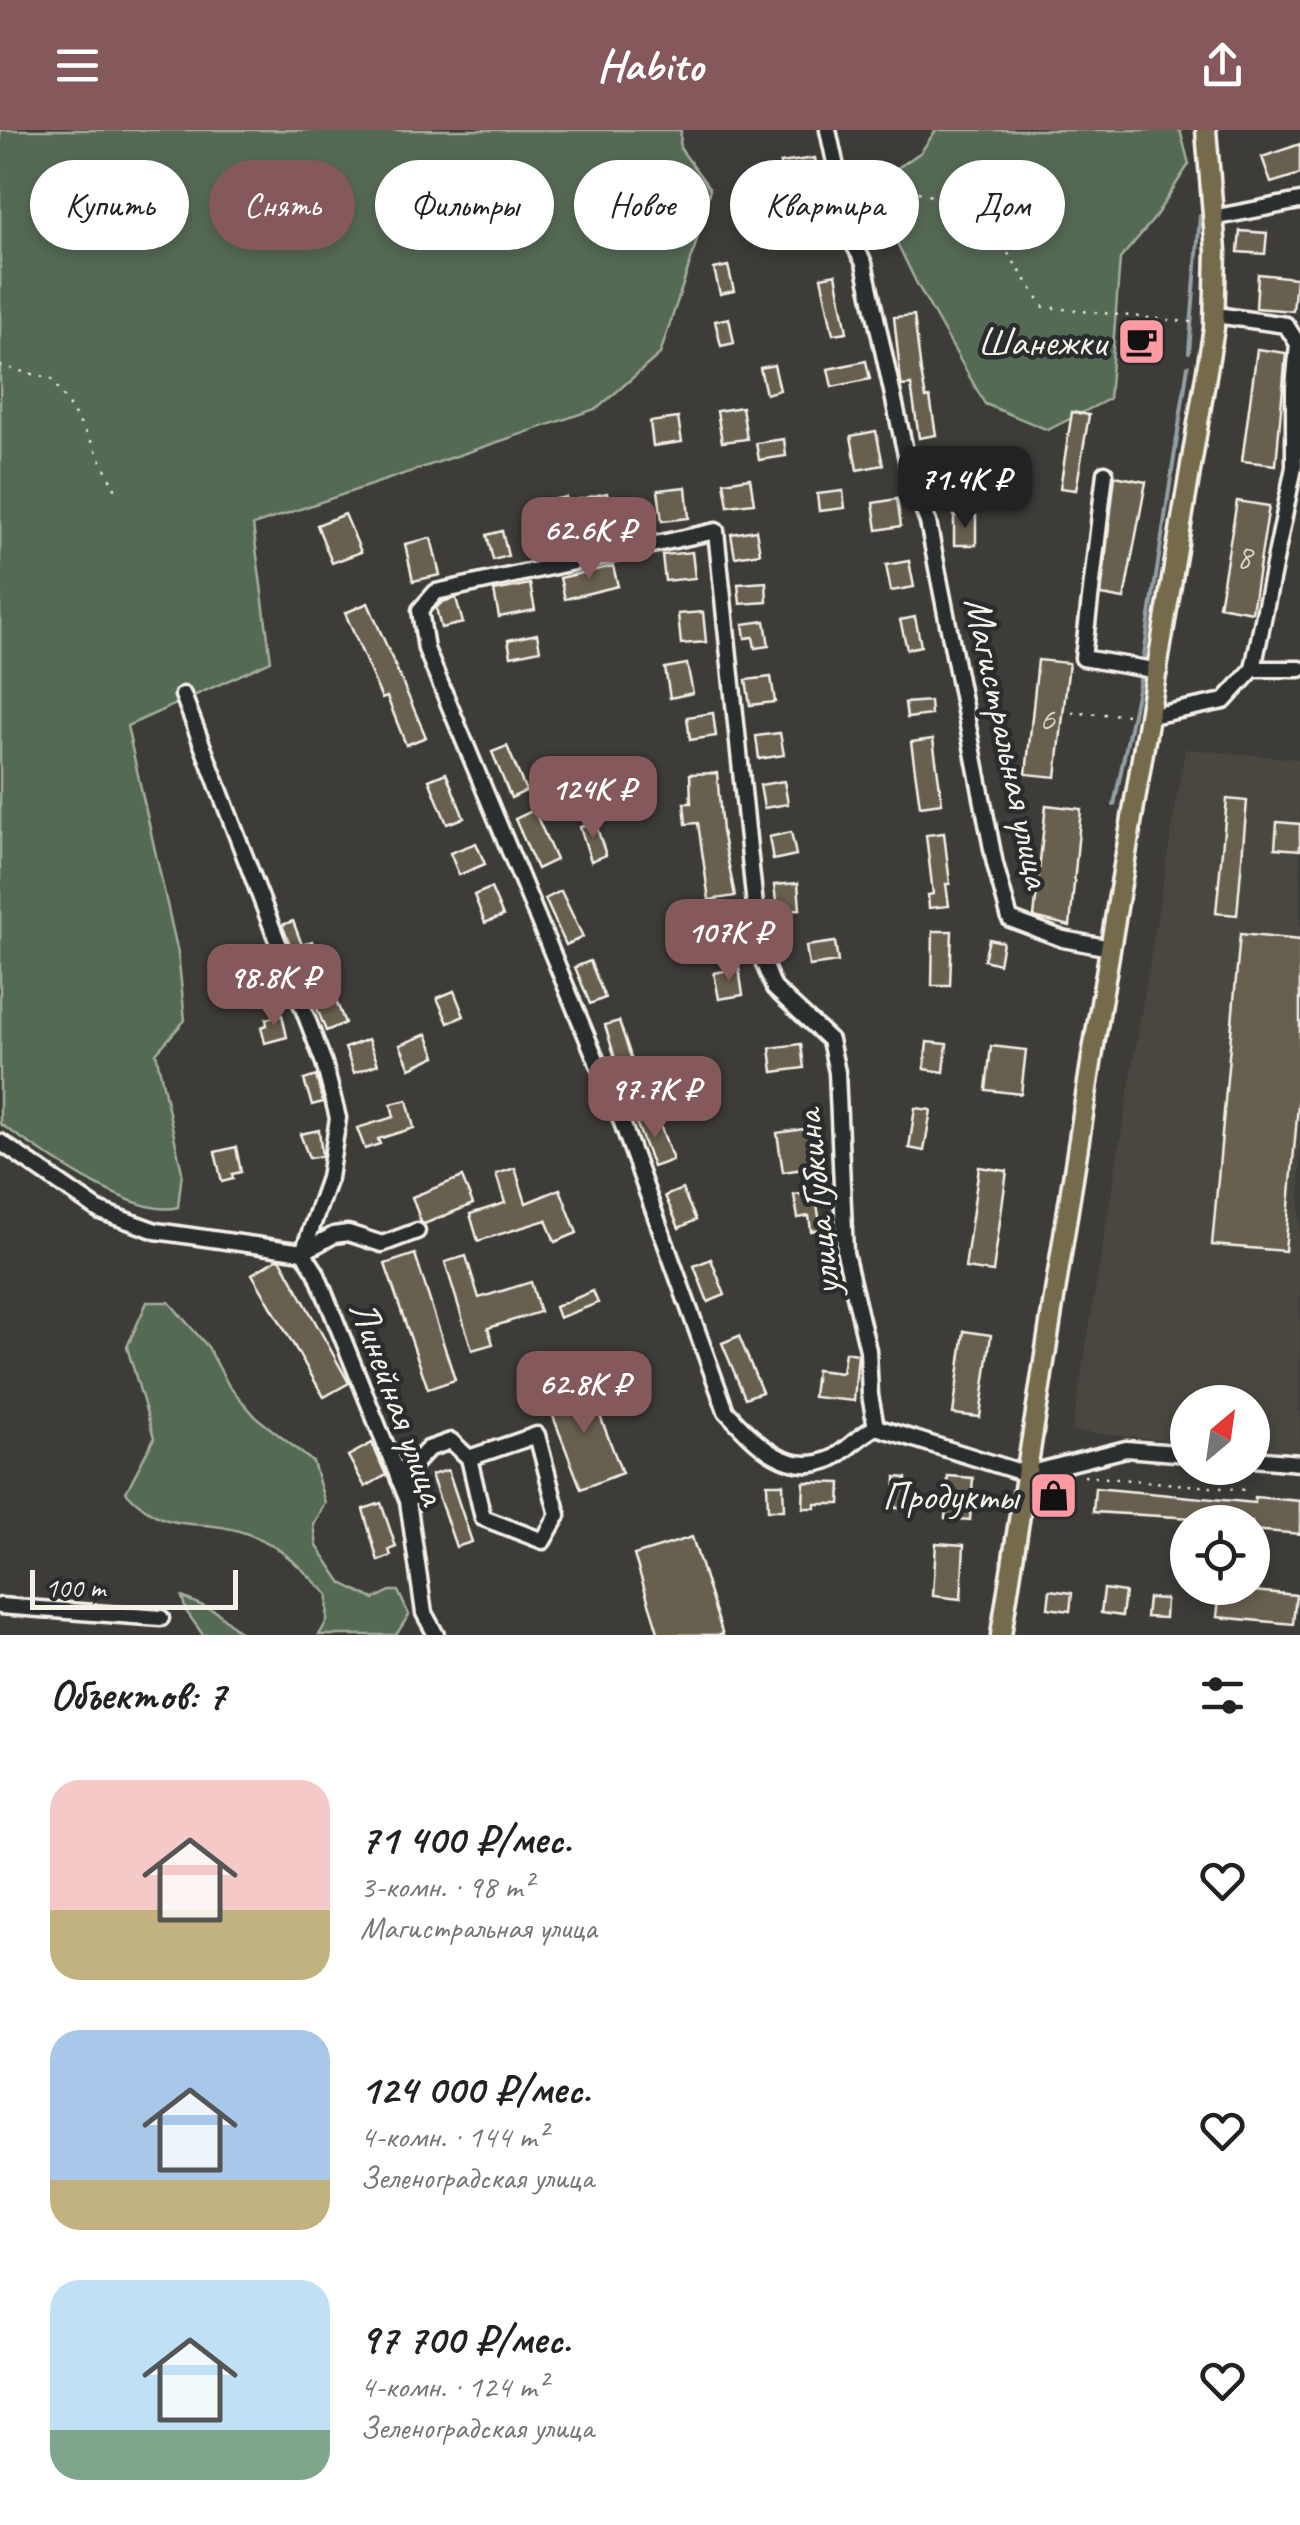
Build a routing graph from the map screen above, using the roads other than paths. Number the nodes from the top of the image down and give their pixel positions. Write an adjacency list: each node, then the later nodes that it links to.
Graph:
1 (828, 130): 12 (street, Магистральная улица)
2 (1206, 130): 4 (main road, Магистральная улица)
3 (1300, 201): 4 (street)
4 (1212, 218): 8 (main road, Магистральная улица)
5 (1223, 316): 7 (street)
6 (1104, 473): 8 (street)
7 (1252, 669): 9 (street); 11 (street)
8 (1159, 670): 11 (main road, Магистральная улица)
9 (1300, 670)
10 (182, 695): 15 (street)
11 (1144, 716): 12 (main road, Магистральная улица)
12 (1110, 948): 21 (main road, Магистральная улица)
13 (0, 1142): 15 (street)
14 (417, 1231): 15 (street)
15 (303, 1252): 22 (street, Линейная улица)
16 (876, 1427): 16 (street, улица Губкина); 21 (street)
17 (1170, 1453): 21 (street)
18 (469, 1458): 18 (street); 22 (street)
19 (1270, 1460): 20 (street)
20 (1300, 1463)
21 (1027, 1474): 26 (main road, Магистральная улица)
22 (400, 1480): 25 (street, Линейная улица)
23 (0, 1606): 24 (street)
24 (162, 1618)
25 (436, 1635)
26 (1001, 1635)

